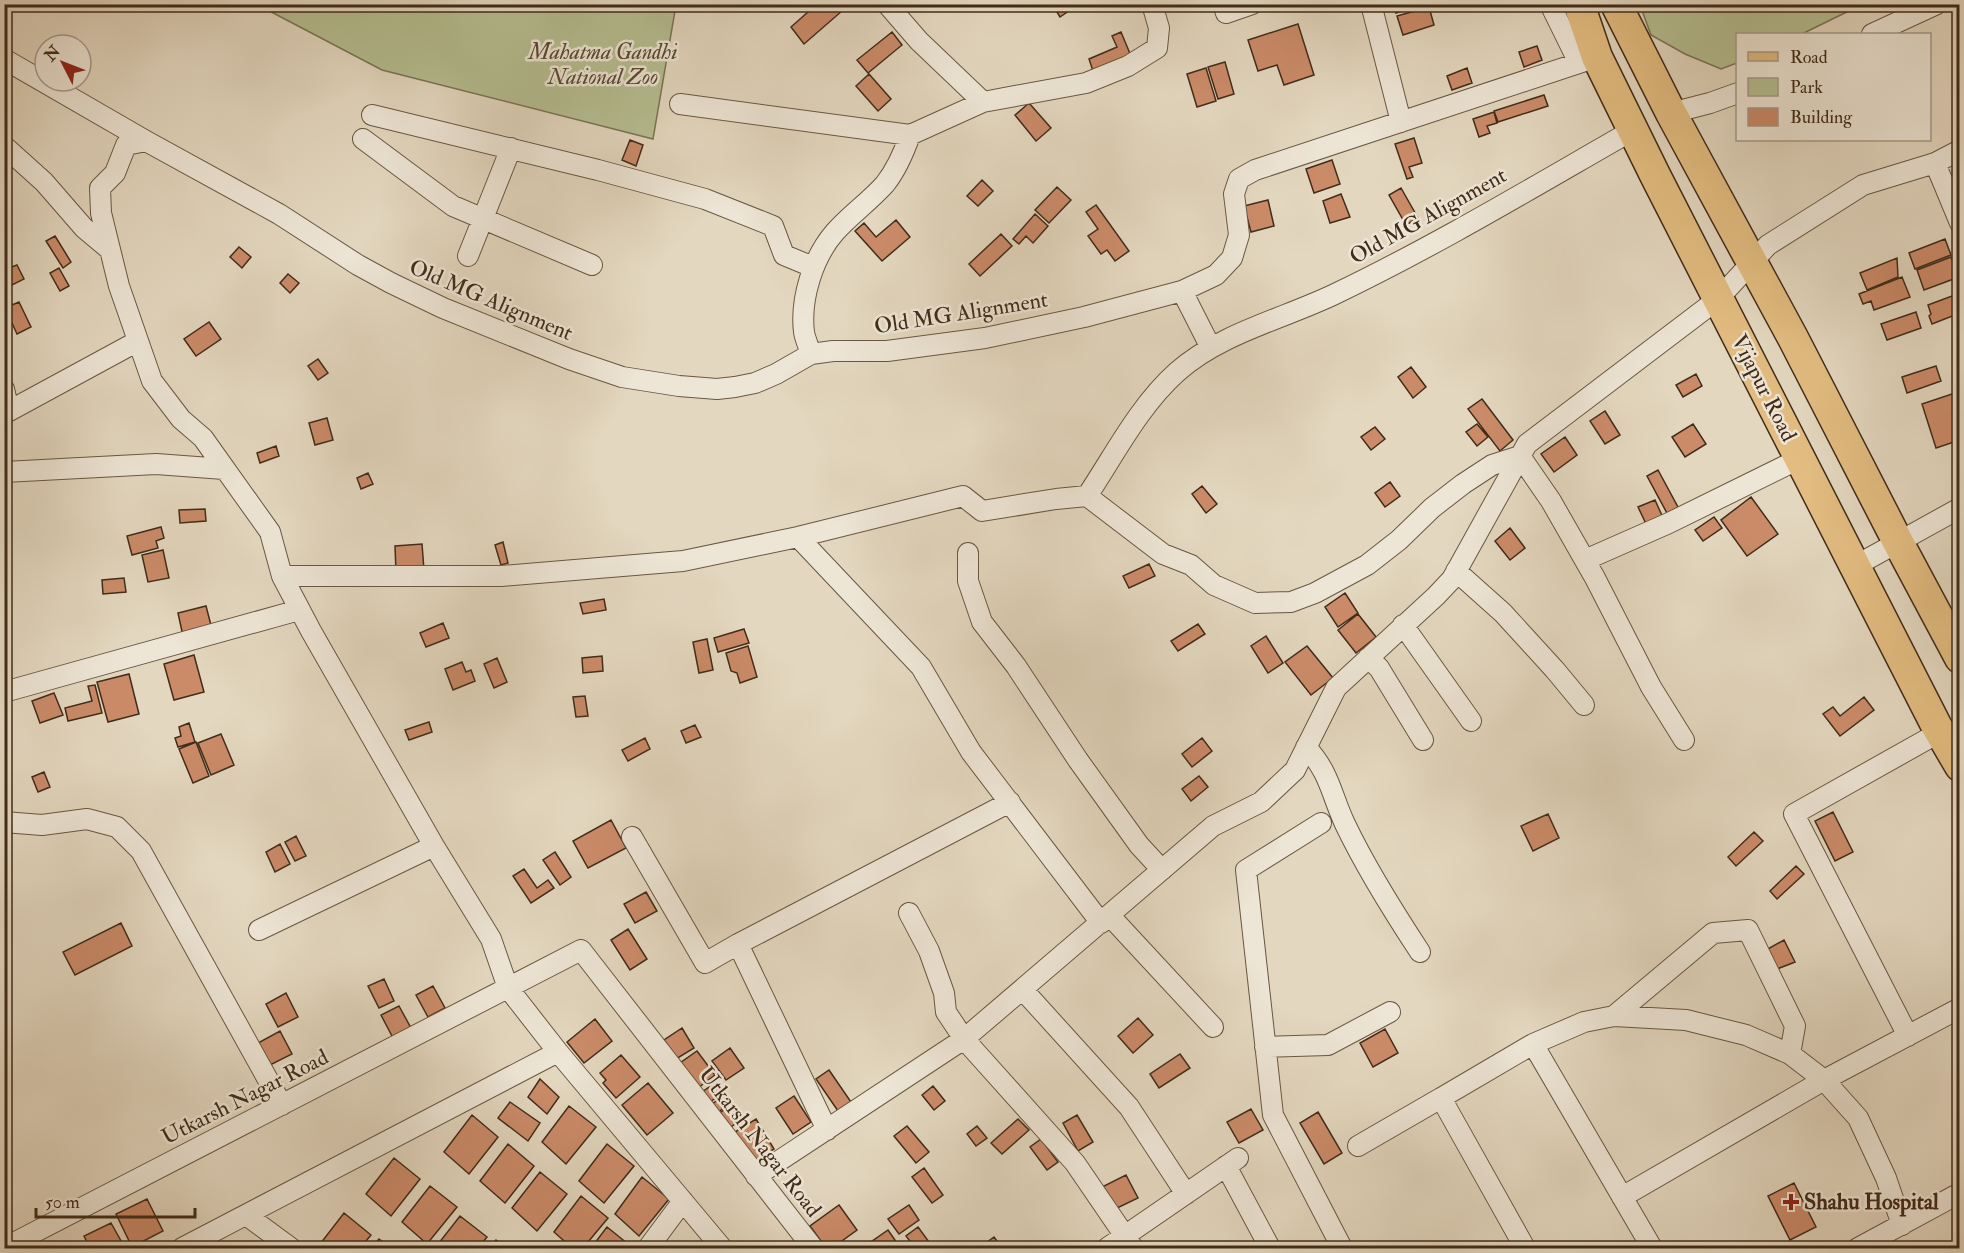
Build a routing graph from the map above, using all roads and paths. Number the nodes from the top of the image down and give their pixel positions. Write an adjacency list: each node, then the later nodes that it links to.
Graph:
1 (887, 4): 14 (street)
2 (1152, 4): 14 (street)
3 (1223, 4): 4 (street)
4 (1252, 4)
5 (1371, 4): 18 (street)
6 (1550, 4): 12 (street)
7 (1579, 4): 12 (main road, Vijapur Road)
8 (1616, 4): 16 (main road)
9 (1937, 4): 10 (street)
10 (1874, 33)
11 (4, 59): 22 (street, Old MG Alignment)
12 (1588, 60): 18 (street); 19 (main road, Vijapur Road)
13 (1736, 93): 16 (street)
14 (983, 102): 20 (street)
15 (680, 104): 20 (street)
16 (1671, 113): 31 (main road)
17 (372, 115): 24 (street)
18 (1401, 122): 34 (street, Old MG Alignment)
19 (1633, 130): 35 (main road, Vijapur Road); 37 (street, Old MG Alignment)
20 (910, 135): 33 (street)
21 (363, 140): 27 (street)
22 (146, 141): 29 (street); 38 (street, Old MG Alignment)
23 (4, 146): 29 (street)
24 (512, 148): 27 (street); 33 (street)
25 (1959, 150): 26 (street)
26 (1935, 163): 28 (street); 31 (street)
27 (483, 218): 30 (street); 32 (street)
28 (1959, 223)
29 (109, 249): 36 (street)
30 (468, 256)
31 (1752, 262): 35 (street); 47 (main road)
32 (592, 265)
33 (813, 267): 38 (street)
34 (1182, 291): 37 (street); 38 (street, Old MG Alignment)
35 (1719, 299): 40 (street); 41 (main road, Vijapur Road)
36 (138, 341): 39 (street); 42 (street)
37 (1211, 348): 44 (street, Old MG Alignment)
38 (811, 354)
39 (4, 389)
40 (1521, 456): 44 (street); 49 (street); 51 (street)
41 (1799, 459): 49 (street); 50 (main road, Vijapur Road)
42 (224, 469): 43 (street); 52 (street)
43 (4, 472)
44 (1087, 496): 46 (street)
45 (1959, 508): 47 (street)
46 (798, 537): 52 (street); 65 (street)
47 (1898, 542): 50 (street); 56 (main road)
48 (968, 553): 70 (street)
49 (1585, 560): 62 (street)
50 (1855, 566): 60 (main road, Vijapur Road)
51 (1456, 571): 54 (street); 58 (street)
52 (282, 576): 53 (street)
53 (299, 610): 57 (street); 69 (street)
54 (1403, 625): 55 (street); 59 (street)
55 (1368, 658): 61 (street); 63 (street)
56 (1959, 658)
57 (4, 692)
58 (1584, 705)
59 (1471, 721)
60 (1940, 732): 64 (main road, Vijapur Road); 82 (street)
61 (1423, 740)
62 (1684, 740)
63 (1306, 747): 70 (street); 75 (street)
64 (1959, 766)
65 (1010, 802): 72 (street); 74 (street)
66 (4, 822): 90 (street)
67 (1321, 823): 85 (street)
68 (632, 837): 74 (street)
69 (434, 846): 73 (street); 76 (street)
70 (1162, 870): 72 (street)
71 (909, 913): 83 (street)
72 (1105, 920): 77 (street); 81 (street)
73 (258, 930)
74 (738, 944): 91 (street)
75 (1420, 951)
76 (508, 988): 86 (street); 90 (street, Utkarsh Nagar Road); 93 (street, Utkarsh Nagar Road)
77 (1023, 990): 83 (street); 95 (street)
78 (1959, 1008): 82 (street)
79 (1390, 1012): 85 (street)
80 (1614, 1016): 84 (street); 87 (street); 87 (street)
81 (1213, 1027)
82 (1908, 1036): 88 (street)
83 (964, 1040): 91 (street); 100 (street)
84 (1533, 1044): 89 (street); 96 (street)
85 (1265, 1047): 109 (street)
86 (558, 1052): 97 (street); 98 (street)
87 (1790, 1054): 88 (street)
88 (1824, 1080): 96 (street); 99 (street)
89 (1441, 1098): 92 (street); 110 (street)
90 (282, 1105): 101 (street, Utkarsh Nagar Road)
91 (827, 1130): 93 (street)
92 (1358, 1146)
93 (756, 1176): 106 (street, Utkarsh Nagar Road)
94 (1959, 1193): 99 (street)
95 (1186, 1194): 100 (street); 108 (street)
96 (1622, 1197): 111 (street)
97 (683, 1201): 104 (street); 105 (street)
98 (246, 1215): 102 (street); 103 (street)
99 (1902, 1225): 112 (street)
100 (1129, 1242): 107 (street)
101 (4, 1248)
102 (182, 1248)
103 (291, 1248)
104 (648, 1248)
105 (722, 1248)
106 (813, 1248)
107 (1107, 1248)
108 (1270, 1248)
109 (1342, 1248)
110 (1525, 1248)
111 (1652, 1248)
112 (1858, 1248)

